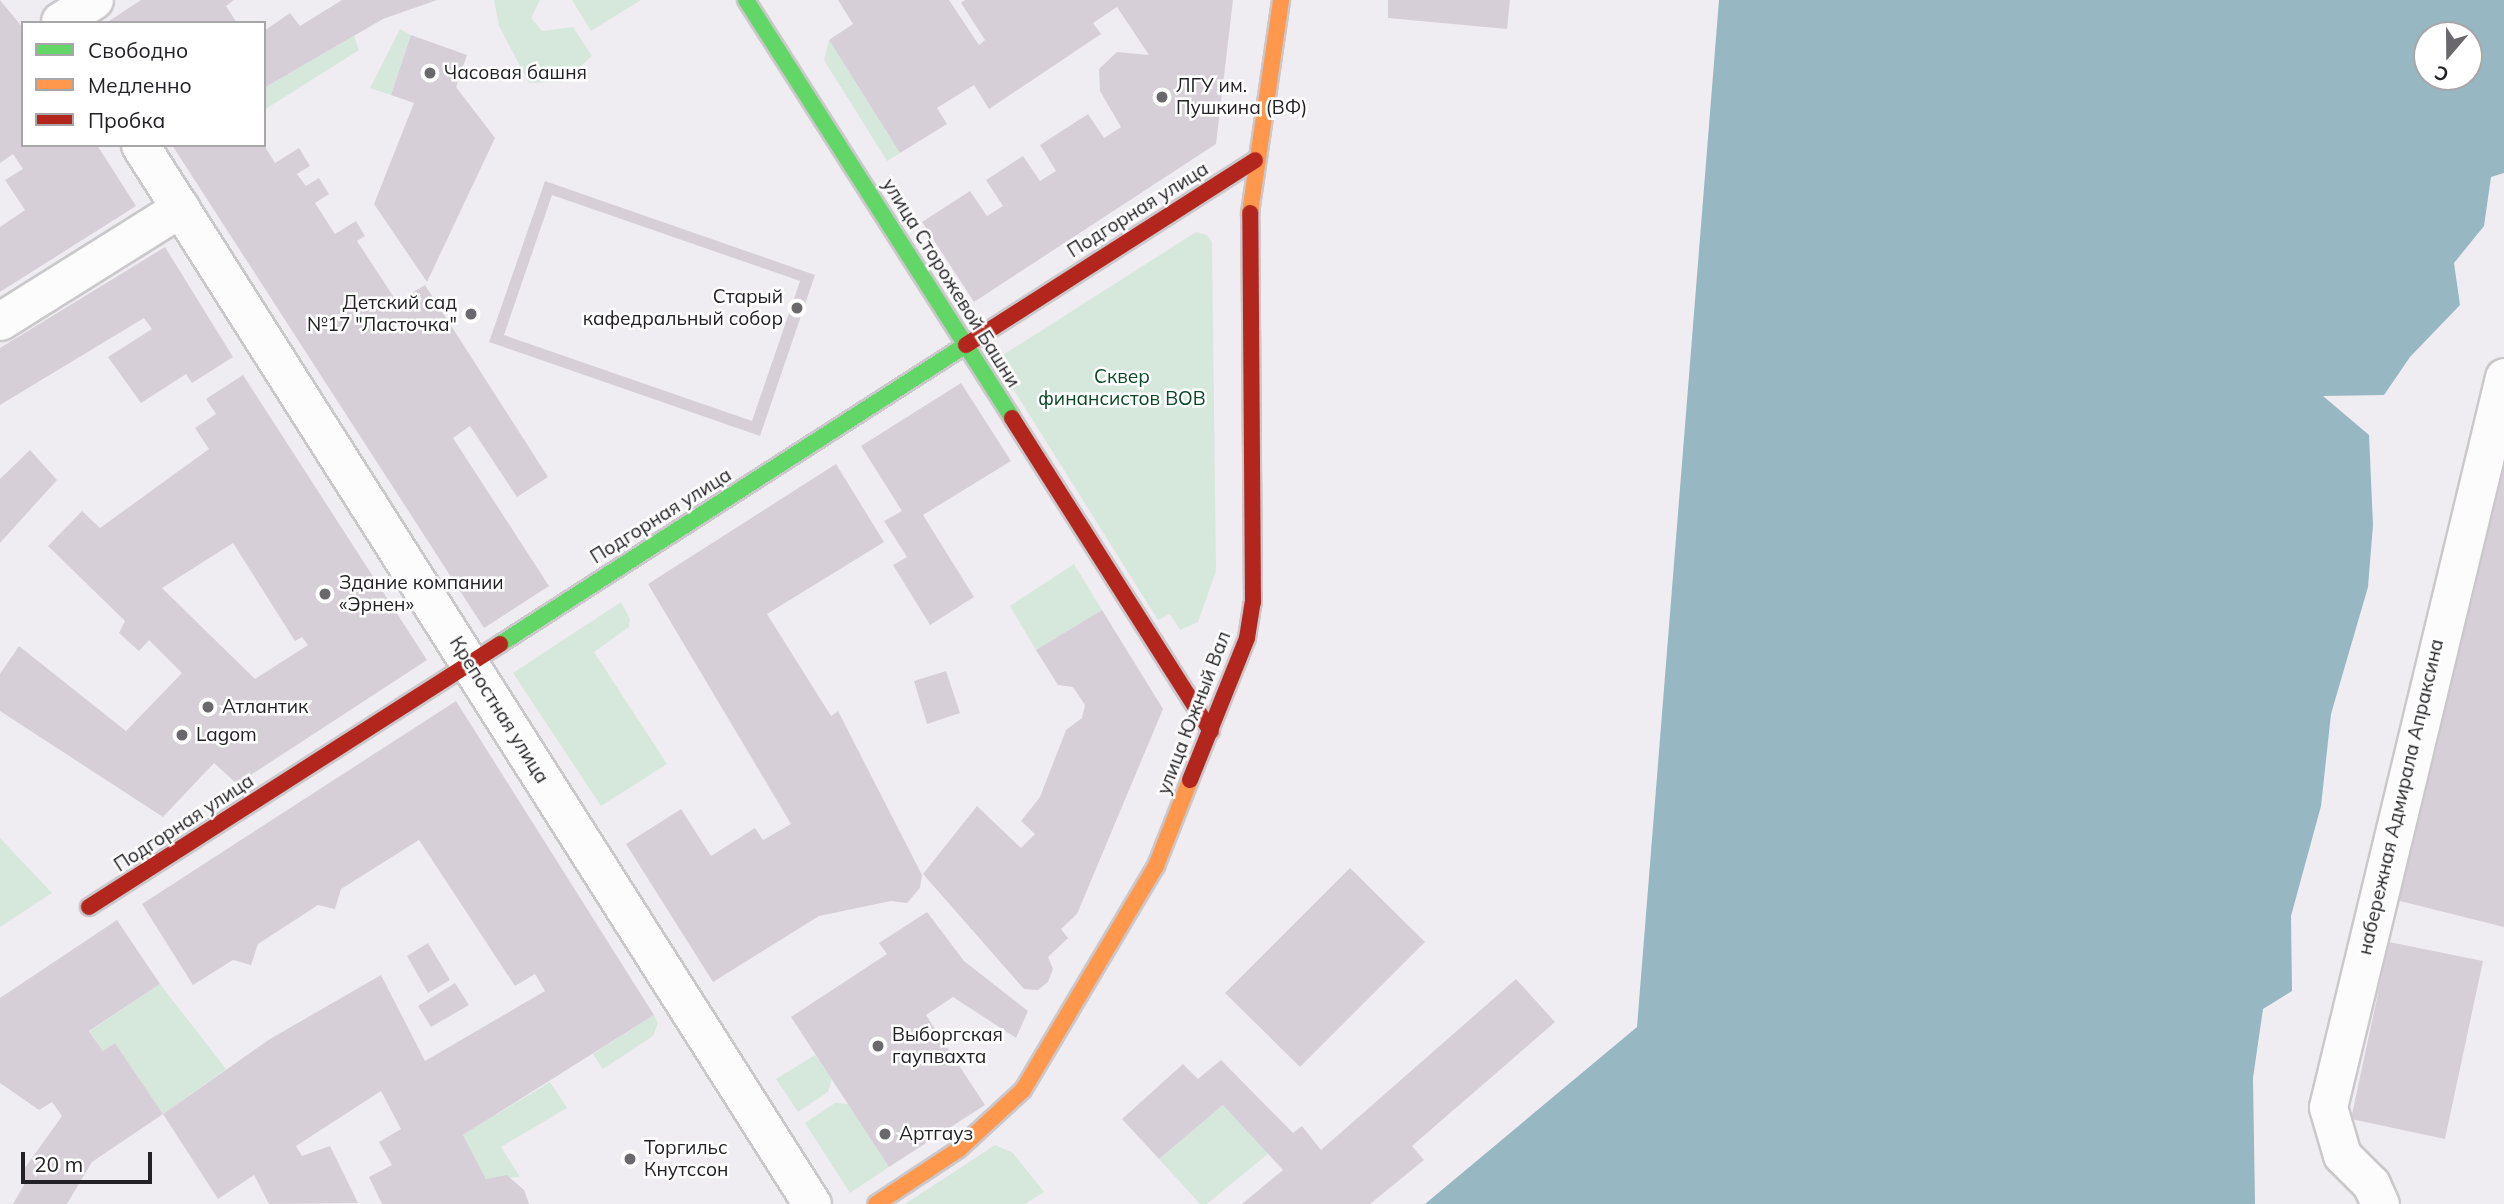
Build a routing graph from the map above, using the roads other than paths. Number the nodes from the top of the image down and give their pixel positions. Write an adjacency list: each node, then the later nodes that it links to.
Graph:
1 (746, 0): 7 (street, улица Сторожевой Башни)
2 (1280, 1): 4 (street, улица Южный Вал)
3 (141, 147): 5 (street, Крепостная улица)
4 (1255, 160): 7 (street, Подгорная улица); 10 (street, улица Южный Вал)
5 (180, 208): 6 (street); 9 (street, Крепостная улица)
6 (0, 321)
7 (966, 345): 9 (street, Подгорная улица); 10 (street, улица Сторожевой Башни)
8 (2504, 377): 12 (street, набережная Адмирала Апраксина)
9 (469, 663): 11 (street, Подгорная улица); 13 (street, Крепостная улица)
10 (1211, 731): 14 (street, улица Южный Вал)
11 (89, 907)
12 (2375, 1194): 15 (street, набережная Адмирала Апраксина)
13 (812, 1204)
14 (876, 1204)
15 (2406, 1204)

